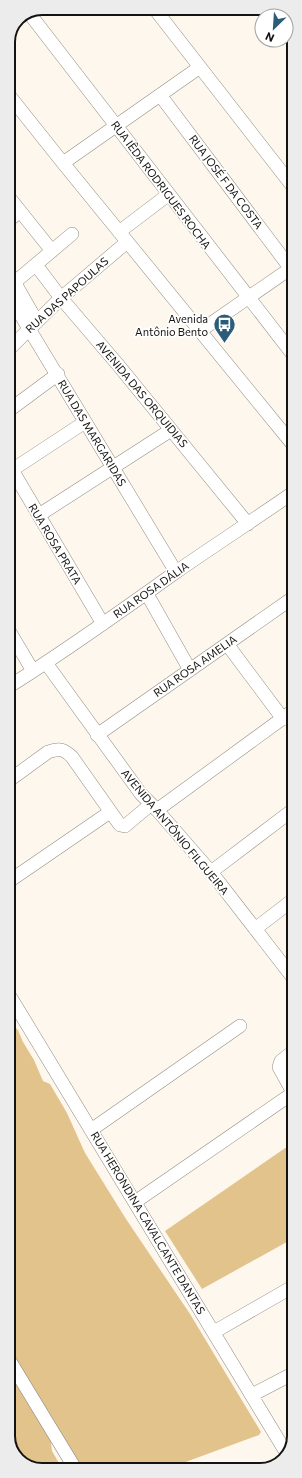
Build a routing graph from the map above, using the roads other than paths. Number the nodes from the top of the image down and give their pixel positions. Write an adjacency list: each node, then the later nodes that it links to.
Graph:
1 (159, 15): 3 (street)
2 (32, 17): 6 (street, RUA IÊDA RODRIGUES ROCHA)
3 (200, 67): 4 (street); 8 (street)
4 (160, 95): 6 (street); 16 (street, RUA JOSÉ F DA COSTA)
5 (15, 103): 7 (street)
6 (117, 126): 7 (street); 9 (street, RUA IÊDA RODRIGUES ROCHA)
7 (63, 163): 14 (street)
8 (287, 179)
9 (169, 194): 14 (street, RUA DAS PAPOULAS); 22 (street, RUA IÊDA RODRIGUES ROCHA)
10 (15, 205): 11 (street)
11 (20, 212): 12 (street); 15 (street)
12 (15, 216)
13 (72, 234): 15 (street)
14 (123, 237): 21 (street, RUA DAS PAPOULAS); 25 (street)
15 (52, 251): 17 (street)
16 (287, 261)
17 (36, 264): 19 (street); 21 (street, AVENIDA DAS ORQUIDIAS)
18 (287, 271): 22 (street)
19 (15, 274)
20 (15, 283): 24 (street, RUA DAS MARGARIDAS)
21 (61, 298): 24 (street, RUA DAS PAPOULAS); 31 (street, AVENIDA DAS ORQUIDIAS)
22 (248, 298): 25 (street); 27 (street, RUA IÊDA RODRIGUES ROCHA)
23 (15, 302): 24 (street, RUA DAS MARGARIDAS)
24 (34, 325): 26 (street, RUA DAS PAPOULAS); 28 (street, RUA DAS MARGARIDAS)
25 (200, 331): 32 (street)
26 (15, 343)
27 (287, 347)
28 (58, 374): 29 (street); 30 (street, RUA DAS MARGARIDAS)
29 (15, 406)
30 (85, 422): 33 (street); 34 (street, RUA DAS MARGARIDAS)
31 (171, 430): 34 (street); 38 (street, AVENIDA DAS ORQUIDIAS)
32 (287, 437)
33 (15, 464)
34 (113, 468): 37 (street); 39 (street, RUA DAS MARGARIDAS)
35 (15, 475): 37 (street, RUA ROSA PRATA)
36 (287, 497): 38 (street, RUA ROSA DÁLIA)
37 (39, 515): 42 (street, RUA ROSA PRATA)
38 (248, 524): 39 (street, RUA ROSA DÁLIA)
39 (176, 572): 40 (street, RUA ROSA DÁLIA)
40 (147, 594): 42 (street, RUA ROSA DÁLIA); 46 (street)
41 (287, 602): 44 (street, RUA ROSA AMELIA)
42 (103, 624): 45 (street, RUA ROSA DÁLIA)
43 (15, 641): 47 (street)
44 (227, 644): 46 (street, RUA ROSA AMELIA); 50 (street)
45 (46, 663): 47 (street, RUA ROSA DÁLIA); 51 (street, AVENIDA ANTÔNIO FILGUEIRA)
46 (190, 670): 51 (street, RUA ROSA AMELIA)
47 (33, 671): 48 (street, RUA ROSA DÁLIA)
48 (15, 683)
49 (287, 716): 50 (street)
50 (283, 719): 53 (street)
51 (97, 735): 53 (street, AVENIDA ANTÔNIO FILGUEIRA)
52 (15, 777): 54 (street)
53 (154, 807): 54 (street); 56 (street, AVENIDA ANTÔNIO FILGUEIRA)
54 (110, 812): 57 (street)
55 (287, 814): 56 (street)
56 (211, 872): 59 (street, AVENIDA ANTÔNIO FILGUEIRA)
57 (15, 877)
58 (287, 904): 59 (street)
59 (255, 929): 60 (street, AVENIDA ANTÔNIO FILGUEIRA)
60 (287, 970)
61 (15, 1005): 66 (street, RUA HERONDINA CAVALCANTE DANTAS)
62 (240, 1026): 66 (street)
63 (287, 1056): 64 (street)
64 (287, 1081)
65 (287, 1098): 67 (street)
66 (91, 1130): 67 (street, RUA HERONDINA CAVALCANTE DANTAS)
67 (135, 1202): 69 (street, RUA HERONDINA CAVALCANTE DANTAS)
68 (287, 1290): 69 (street)
69 (214, 1332): 72 (street, RUA HERONDINA CAVALCANTE DANTAS)
70 (15, 1370): 74 (street)
71 (287, 1377): 72 (street)
72 (252, 1395): 73 (street, RUA HERONDINA CAVALCANTE DANTAS)
73 (284, 1448)
74 (72, 1463)

